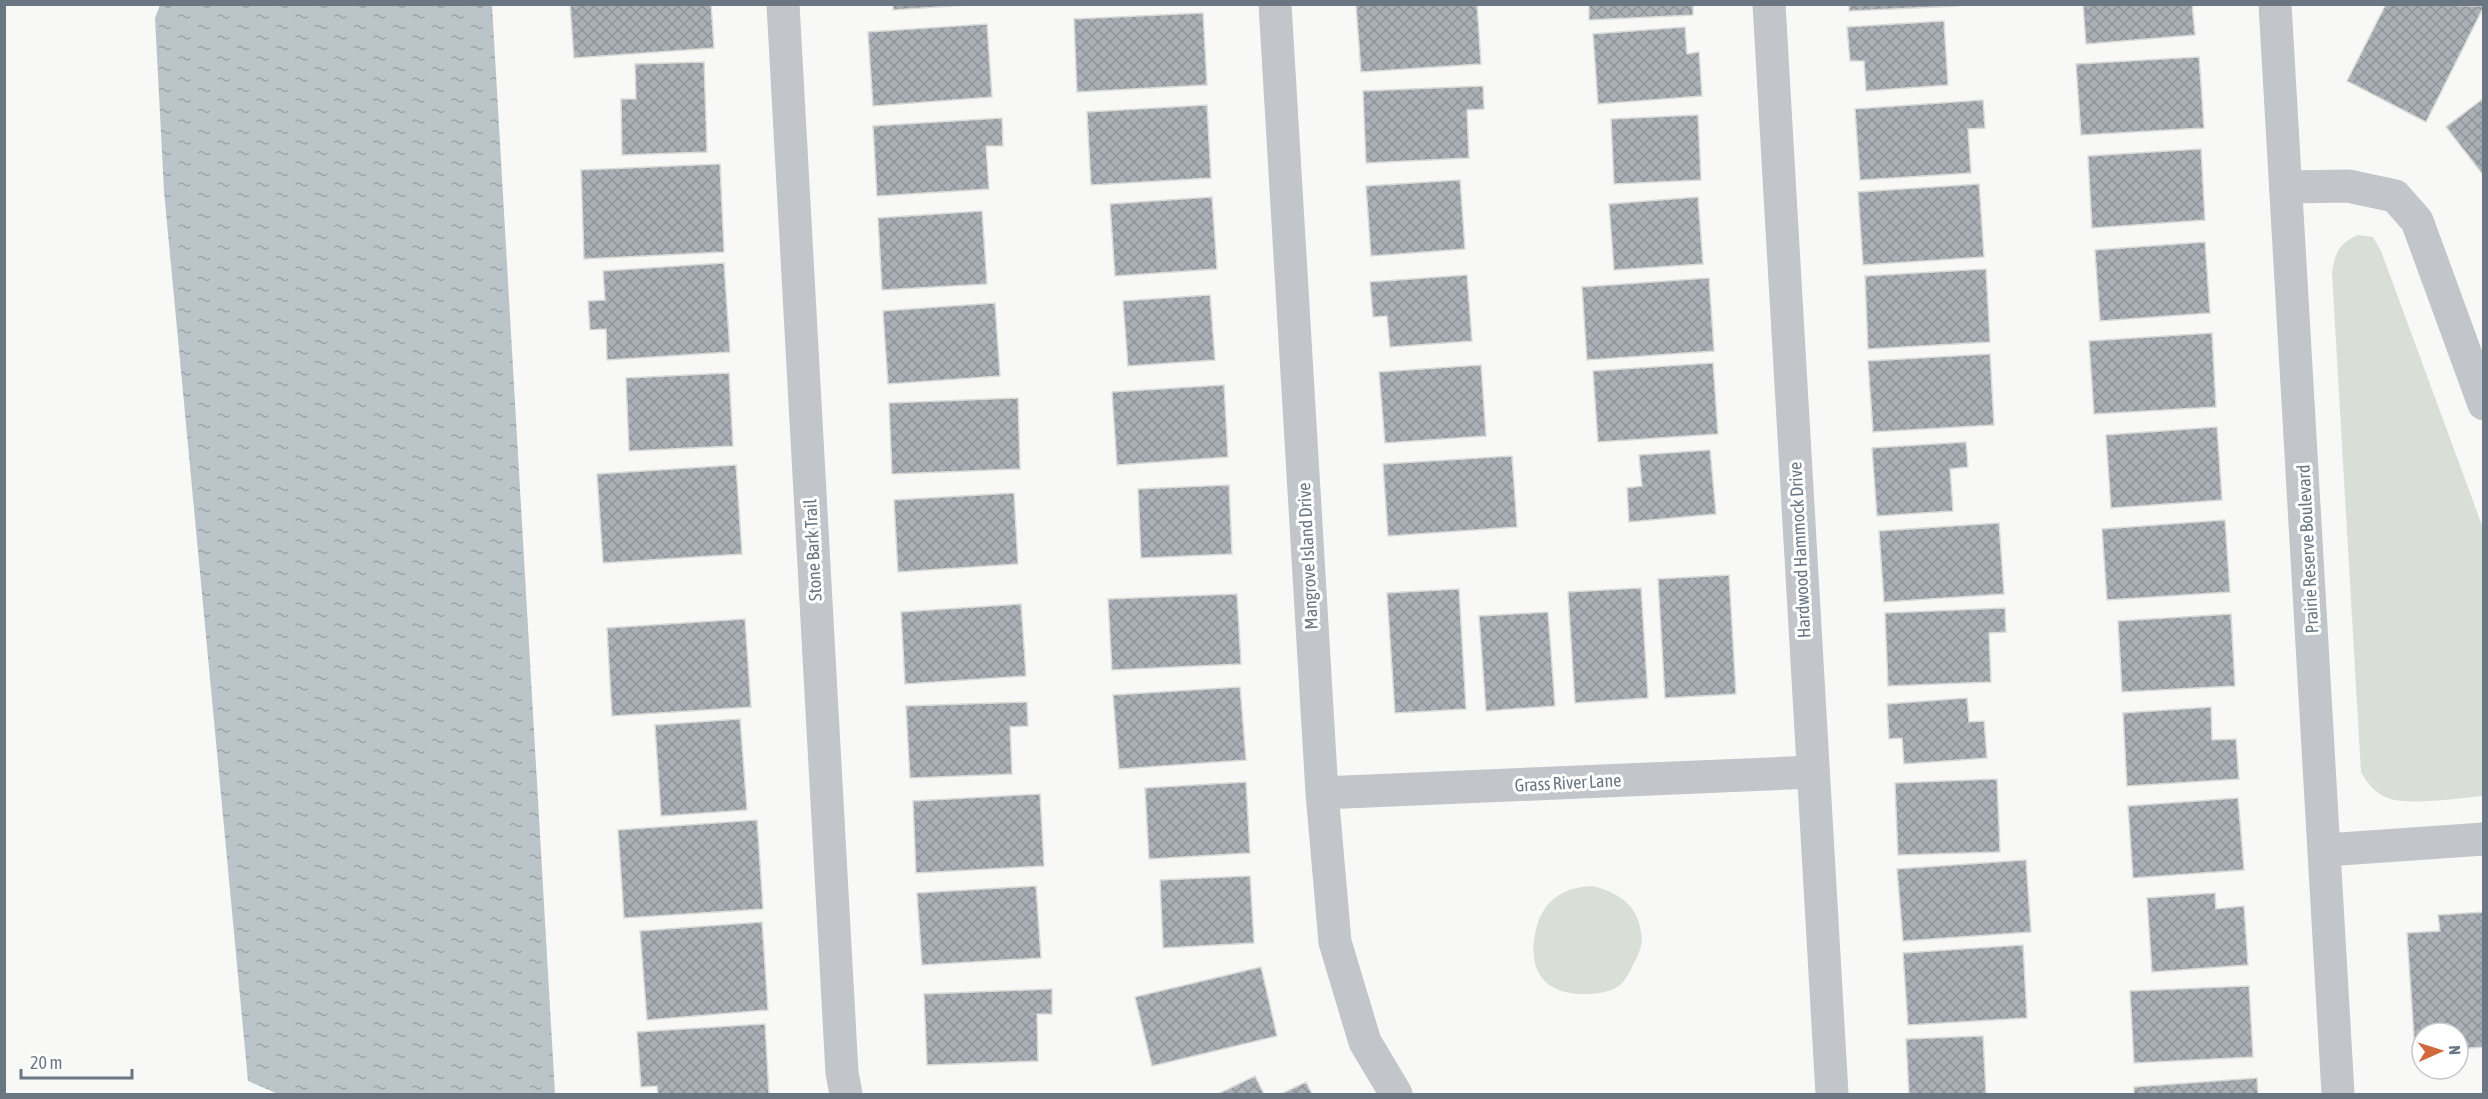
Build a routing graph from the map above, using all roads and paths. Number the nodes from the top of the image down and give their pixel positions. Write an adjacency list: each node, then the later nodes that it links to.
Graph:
1 (783, 4): 11 (street, Stone Bark Trail)
2 (1275, 4): 8 (street, Mangrove Island Drive)
3 (1768, 4): 7 (street, Hardwood Hammock Drive)
4 (2275, 4): 5 (street, Prairie Reserve Boulevard)
5 (2286, 187): 6 (street); 10 (street, Prairie Reserve Boulevard)
6 (2484, 404)
7 (1813, 772): 8 (street, Grass River Lane); 13 (street, Hardwood Hammock Drive)
8 (1323, 794): 12 (street, Mangrove Island Drive)
9 (2484, 839): 10 (street)
10 (2326, 850): 14 (street, Prairie Reserve Boulevard)
11 (846, 1095)
12 (1396, 1095)
13 (1832, 1095)
14 (2338, 1095)

